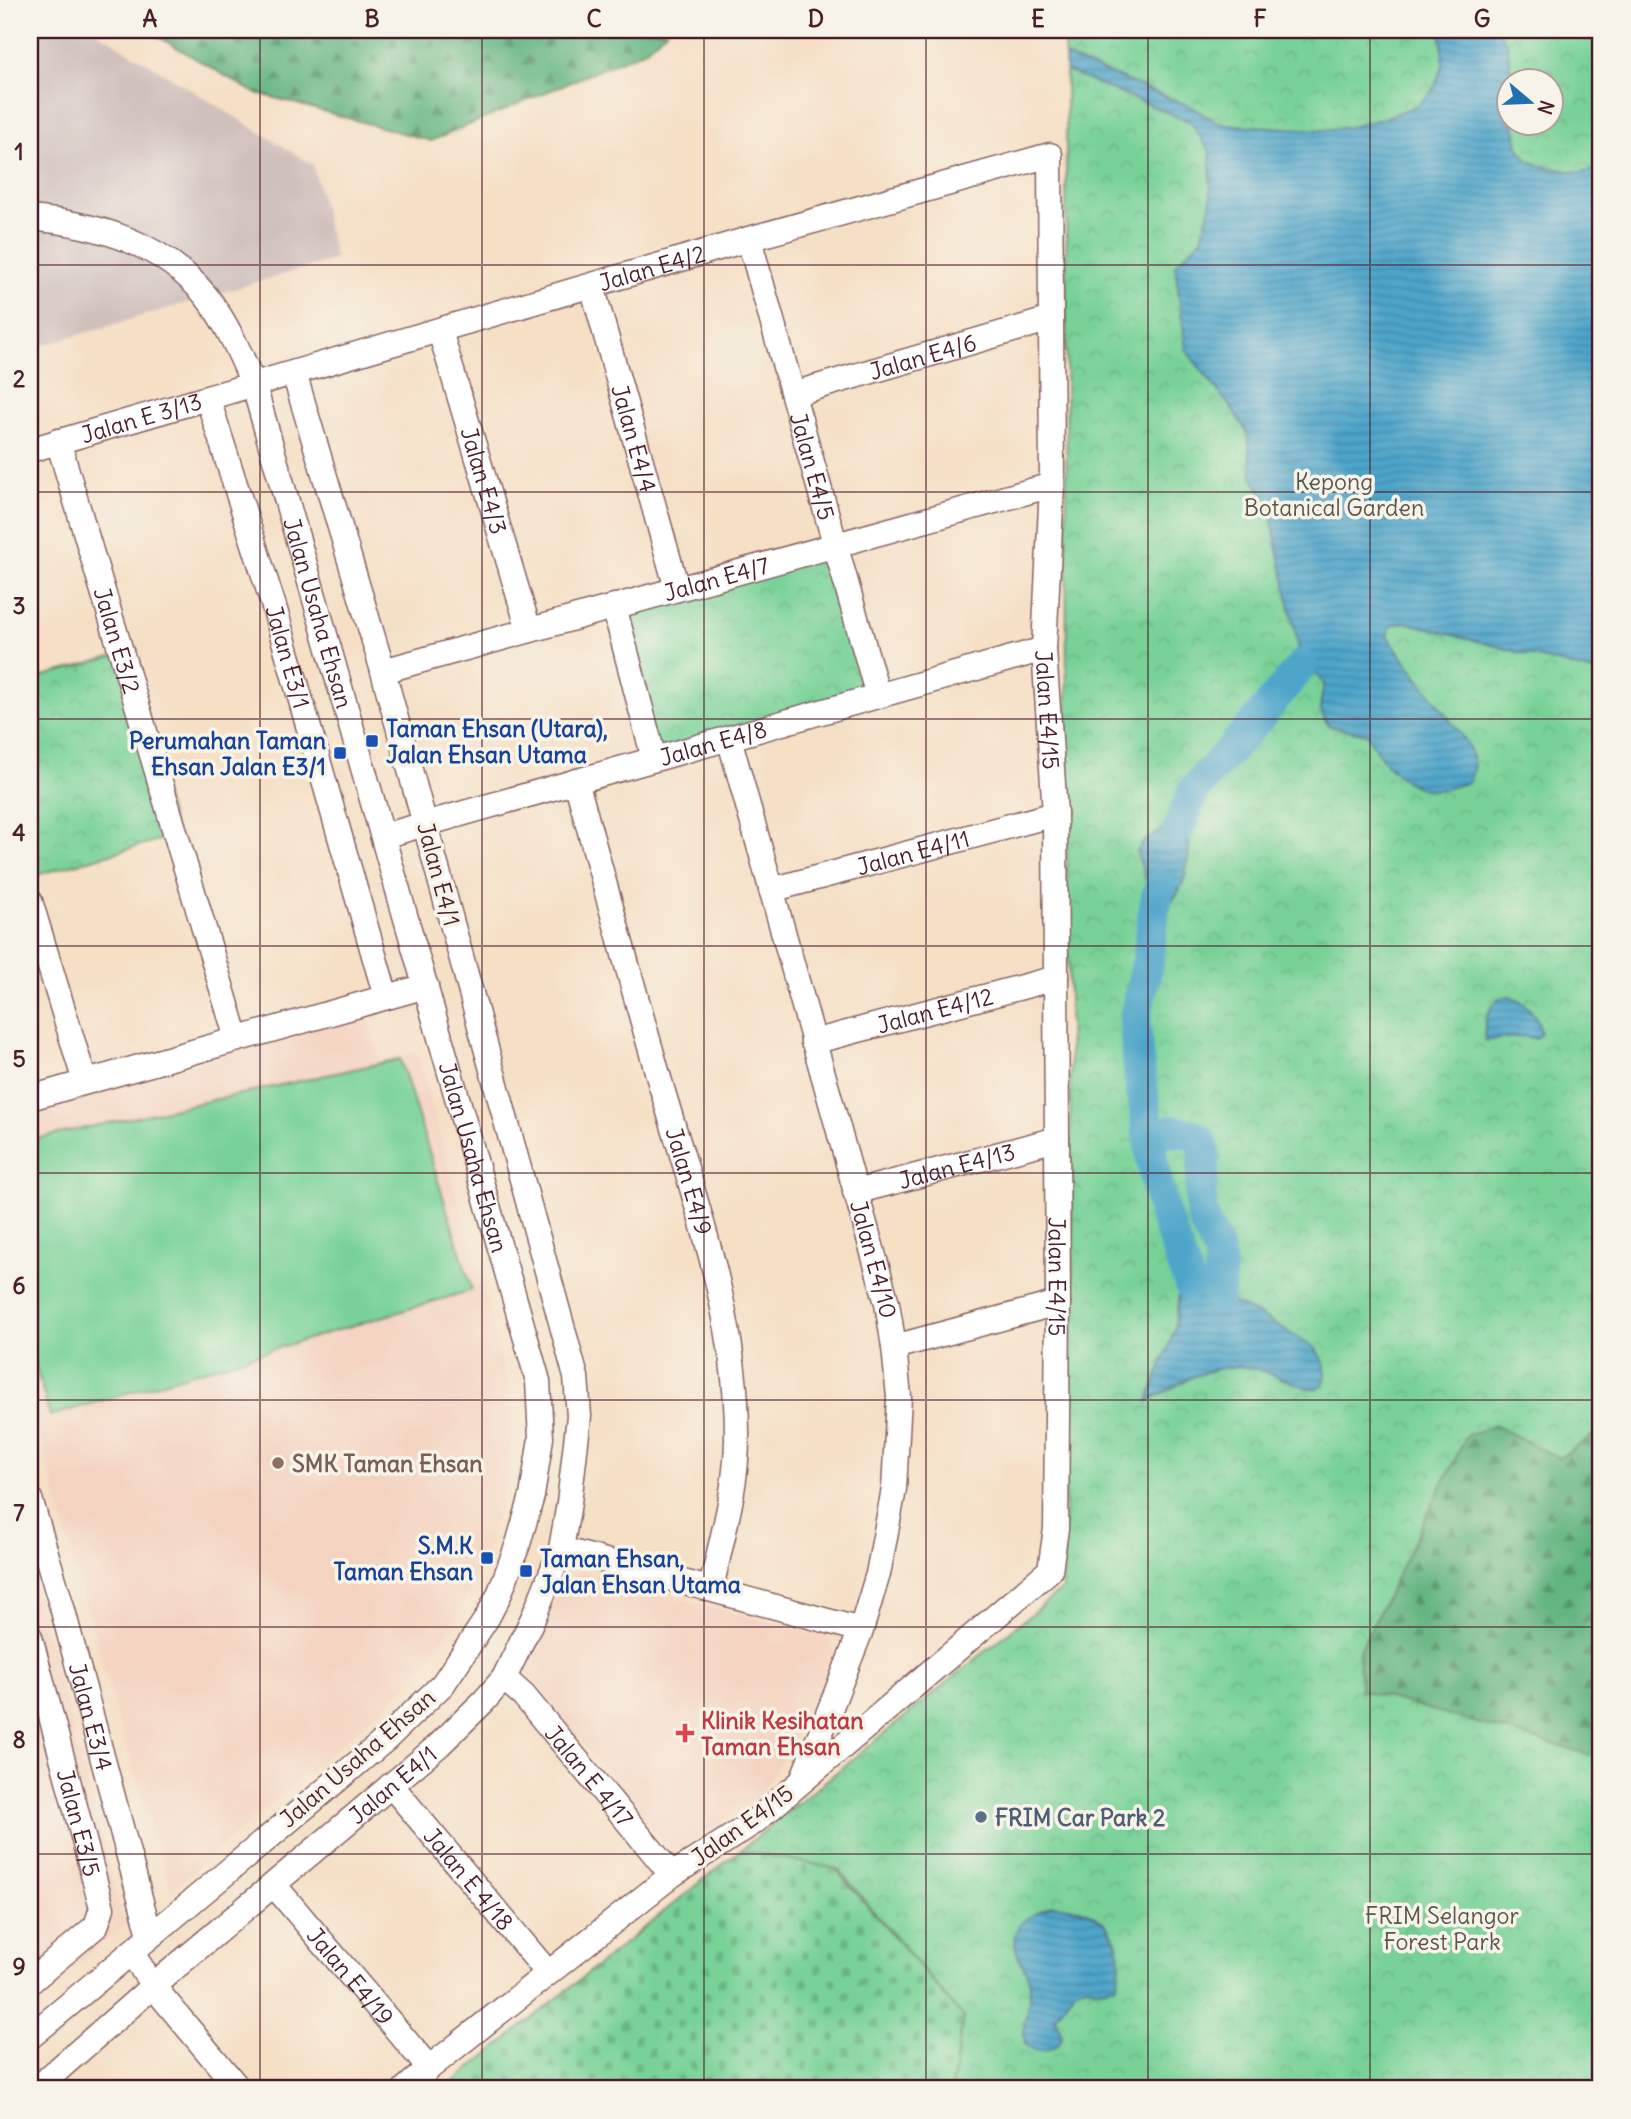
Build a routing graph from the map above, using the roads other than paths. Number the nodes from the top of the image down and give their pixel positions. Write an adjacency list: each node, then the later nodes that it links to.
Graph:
1 (1050, 155): 3 (street, Jalan E4/2); 5 (street, Jalan E4/15)
2 (30, 218): 8 (street, Jalan Usaha Ehsan)
3 (749, 239): 4 (street, Jalan E4/2); 9 (street, Jalan E4/5)
4 (592, 286): 6 (street, Jalan E4/2); 15 (street, Jalan E4/4)
5 (1051, 319): 9 (street, Jalan E4/6); 13 (street, Jalan E4/15)
6 (440, 331): 7 (street, Jalan E4/2); 17 (street, Jalan E4/3)
7 (294, 373): 8 (street, Jalan E4/2); 19 (street, Jalan E4/1)
8 (254, 386): 10 (street, Jalan E 3/13); 26 (street, Jalan Usaha Ehsan)
9 (793, 394): 14 (street, Jalan E4/5)
10 (208, 399): 11 (street, Jalan E 3/13); 31 (street, Jalan E3/1)
11 (58, 442): 12 (street, Jalan E 3/13); 32 (street, Jalan E3/2)
12 (30, 450)
13 (1052, 485): 14 (street, Jalan E4/7); 18 (street, Jalan E4/15)
14 (836, 545): 15 (street, Jalan E4/7); 20 (street, Jalan E4/5)
15 (677, 589): 16 (street, Jalan E4/7)
16 (614, 606): 17 (street, Jalan E4/7); 22 (street)
17 (529, 630): 19 (street, Jalan E4/7)
18 (1044, 649): 20 (street, Jalan E4/8); 24 (street, Jalan E4/15)
19 (383, 671): 25 (street, Jalan E4/1)
20 (878, 696): 21 (street, Jalan E4/8)
21 (729, 738): 22 (street, Jalan E4/8); 27 (street, Jalan E4/10)
22 (654, 759): 23 (street, Jalan E4/8)
23 (576, 781): 25 (street, Jalan E4/8); 44 (street, Jalan E4/9)
24 (1055, 814): 27 (street, Jalan E4/11); 29 (street, Jalan E4/15)
25 (425, 824): 26 (street, Jalan E4/8); 40 (street, Jalan E4/1)
26 (383, 836): 30 (street, Jalan Usaha Ehsan)
27 (771, 890): 33 (street, Jalan E4/10)
28 (30, 901): 34 (street)
29 (1056, 978): 33 (street, Jalan E4/12); 36 (street, Jalan E4/15)
30 (426, 986): 31 (street); 41 (street, Jalan Usaha Ehsan)
31 (386, 997): 32 (street)
32 (237, 1039): 34 (street)
33 (813, 1042): 37 (street, Jalan E4/10)
34 (85, 1082): 35 (street)
35 (30, 1098)
36 (1057, 1139): 37 (street, Jalan E4/13); 38 (street, Jalan E4/15)
37 (855, 1192): 39 (street, Jalan E4/10)
38 (1058, 1303): 39 (street); 48 (street, Jalan E4/15)
39 (894, 1347): 45 (street, Jalan E4/10)
40 (576, 1377): 41 (street); 43 (street, Jalan E4/1)
41 (538, 1381): 52 (street, Jalan Usaha Ehsan)
42 (30, 1499): 52 (street, Jalan E3/4)
43 (561, 1549): 44 (street); 47 (street, Jalan E4/1)
44 (710, 1589): 45 (street)
45 (860, 1630): 48 (street, Jalan E4/10)
46 (30, 1637): 55 (street, Jalan E3/5)
47 (504, 1678): 49 (street, Jalan E4/1); 50 (street, Jalan E 4/17)
48 (802, 1781): 50 (street, Jalan E4/15)
49 (391, 1785): 51 (street, Jalan E4/1); 54 (street, Jalan E 4/18)
50 (672, 1875): 54 (street, Jalan E4/15)
51 (274, 1885): 56 (street, Jalan E4/1); 58 (street, Jalan E4/19)
52 (150, 1935): 53 (street, Jalan Usaha Ehsan)
53 (132, 1953): 56 (street); 57 (street, Jalan Usaha Ehsan)
54 (548, 1973): 58 (street, Jalan E4/15)
55 (30, 1982)
56 (153, 1986): 59 (street, Jalan E4/1); 60 (street)
57 (30, 2037)
58 (429, 2068): 61 (street, Jalan E4/15)
59 (36, 2089)
60 (239, 2089)
61 (405, 2089)

